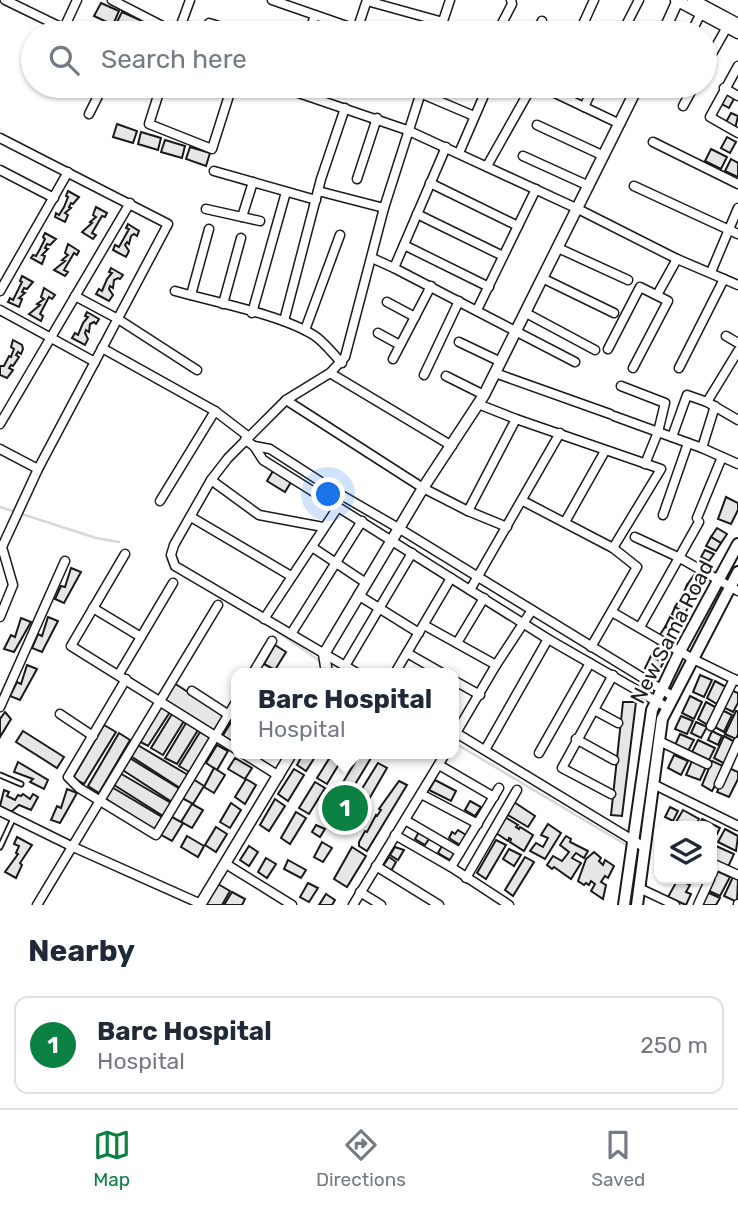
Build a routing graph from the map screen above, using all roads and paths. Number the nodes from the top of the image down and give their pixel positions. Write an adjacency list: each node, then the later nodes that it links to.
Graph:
1 (5, 0): 15 (street)
2 (77, 0): 16 (street)
3 (112, 0): 17 (street)
4 (190, 0): 18 (street)
5 (272, 0): 14 (street)
6 (367, 0): 21 (street); 22 (street)
7 (450, 0): 23 (street)
8 (511, 0): 24 (street)
9 (594, 0): 25 (street)
10 (639, 0): 26 (street)
11 (678, 0): 13 (street); 27 (street)
12 (693, 0): 31 (street)
13 (701, 13): 28 (street); 29 (street)
14 (315, 15): 19 (street); 20 (street)
15 (48, 21)
16 (68, 21)
17 (153, 21)
18 (182, 21)
19 (313, 21)
20 (332, 21)
21 (360, 21)
22 (440, 21)
23 (443, 21)
24 (503, 21)
25 (584, 21)
26 (628, 21)
27 (668, 21)
28 (697, 21)
29 (716, 21)
30 (717, 22): 32 (street)
31 (738, 24)
32 (727, 27): 33 (street); 34 (street)
33 (738, 33)
34 (717, 45)
35 (738, 66): 36 (street)
36 (724, 88): 37 (street); 59 (street)
37 (738, 96)
38 (97, 98): 53 (street)
39 (157, 98): 40 (street)
40 (228, 98)
41 (319, 98): 52 (street)
42 (418, 98): 58 (street)
43 (437, 98): 54 (street)
44 (481, 98): 54 (street)
45 (525, 98): 66 (street)
46 (568, 98): 51 (street)
47 (588, 98): 51 (street)
48 (632, 98): 56 (street)
49 (687, 98): 50 (street)
50 (682, 106)
51 (584, 107): 56 (street)
52 (345, 108): 55 (street); 77 (street)
53 (89, 114)
54 (474, 116): 63 (street)
55 (377, 118): 58 (street); 70 (street)
56 (620, 124): 65 (street)
57 (537, 125): 65 (street)
58 (407, 130): 62 (street); 82 (street)
59 (738, 133)
60 (0, 138): 69 (street)
61 (653, 142): 73 (street)
62 (446, 147): 63 (street); 72 (street)
63 (459, 153): 66 (street)
64 (523, 156): 74 (street)
65 (604, 156): 74 (street)
66 (487, 166): 76 (street)
67 (0, 170): 79 (street)
68 (214, 171): 71 (street)
69 (68, 172): 79 (street); 81 (street)
70 (357, 179)
71 (253, 183): 78 (street); 87 (street)
72 (430, 183): 86 (street); 89 (street)
73 (738, 184)
74 (589, 186): 85 (street)
75 (634, 186): 91 (street)
76 (536, 189): 85 (street); 89 (street)
77 (318, 191): 80 (street); 82 (street)
78 (286, 192): 80 (street); 118 (street)
79 (54, 198): 101 (street)
80 (316, 200): 123 (street)
81 (130, 203): 112 (street); 122 (street)
82 (384, 208): 97 (street)
83 (738, 208): 91 (street)
84 (206, 209): 87 (street)
85 (578, 209): 95 (street); 98 (street)
86 (417, 214): 94 (street); 96 (street)
87 (242, 218): 88 (street)
88 (260, 221)
89 (518, 226): 96 (street)
90 (209, 229): 110 (street)
91 (734, 232): 100 (street)
92 (340, 235): 124 (street)
93 (241, 238): 115 (street)
94 (404, 245): 99 (street); 107 (street)
95 (558, 248): 102 (street); 104 (street)
96 (503, 256): 107 (street)
97 (372, 258): 99 (street); 140 (street)
98 (677, 259): 100 (street); 111 (street)
99 (394, 268): 106 (street)
100 (711, 272): 103 (street)
101 (4, 275): 108 (street)
102 (542, 278): 119 (street); 120 (street)
103 (724, 279): 105 (street); 142 (street)
104 (628, 280)
105 (738, 285)
106 (431, 286): 113 (street); 121 (street)
107 (488, 287): 117 (street)
108 (0, 291)
109 (175, 291): 110 (street)
110 (191, 295): 115 (street)
111 (657, 295): 133 (street); 141 (street)
112 (75, 296): 122 (street); 128 (street)
113 (459, 301): 117 (street); 146 (street)
114 (387, 302): 121 (street)
115 (223, 304): 118 (street)
116 (0, 310): 128 (street)
117 (477, 310): 125 (street)
118 (252, 313): 123 (street)
119 (526, 313): 125 (street); 134 (street)
120 (614, 313)
121 (415, 317): 131 (street)
122 (118, 319): 132 (street); 143 (street)
123 (284, 321): 124 (street)
124 (305, 330): 140 (street)
125 (517, 330): 138 (street); 139 (street)
126 (378, 333): 131 (street)
127 (726, 335): 130 (street)
128 (51, 337): 137 (street); 156 (street)
129 (460, 342): 138 (street)
130 (738, 343)
131 (400, 345): 136 (street)
132 (102, 348): 137 (street); 153 (street)
133 (608, 349)
134 (595, 350)
135 (738, 351): 151 (street)
136 (393, 359)
137 (94, 362): 170 (street)
138 (500, 362): 145 (street)
139 (575, 362)
140 (342, 363): 144 (street)
141 (633, 368)
142 (679, 368)
143 (197, 370)
144 (330, 373): 150 (street); 163 (street)
145 (495, 373): 149 (street); 157 (street)
146 (424, 375)
147 (446, 376): 149 (street)
148 (621, 386): 157 (street)
149 (481, 399): 154 (street); 163 (street)
150 (286, 400): 159 (street); 172 (street)
151 (707, 402): 152 (street); 160 (street)
152 (715, 407): 155 (street); 164 (street)
153 (215, 411): 159 (street); 173 (street)
154 (516, 419): 158 (street); 176 (street)
155 (738, 420)
156 (0, 424)
157 (658, 432): 160 (street); 168 (street)
158 (560, 433): 166 (street); 174 (street)
159 (247, 438): 162 (street); 171 (street)
160 (672, 438): 161 (street)
161 (688, 443): 164 (street); 177 (street)
162 (254, 446): 175 (street); 183 (street)
163 (452, 446): 172 (street)
164 (702, 448): 167 (street)
165 (0, 449): 170 (street)
166 (605, 451): 168 (street); 180 (street)
167 (722, 457): 169 (street); 191 (street)
168 (645, 464): 188 (street)
169 (738, 464)
170 (38, 469): 210 (street)
171 (211, 480): 178 (street); 181 (street)
172 (423, 488): 176 (street); 183 (street)
173 (160, 501)
174 (523, 501): 180 (street); 182 (street)
175 (338, 507): 179 (street); 181 (street)
176 (468, 510): 182 (street)
177 (663, 514)
178 (191, 517): 195 (street); 211 (street)
179 (362, 521): 185 (street); 193 (street)
180 (565, 522): 188 (street)
181 (323, 527): 187 (street)
182 (507, 527): 196 (street)
183 (400, 529): 185 (street); 196 (street)
184 (635, 537): 191 (street)
185 (393, 540): 190 (street); 200 (street)
186 (738, 544): 198 (main road, New Sama Road)
187 (312, 547): 193 (street); 195 (street)
188 (613, 548): 209 (street)
189 (125, 554): 206 (street)
190 (412, 554): 197 (street); 207 (street)
191 (680, 558): 198 (street); 213 (street)
192 (65, 561): 243 (street)
193 (335, 563): 200 (street); 215 (street)
194 (738, 572): 201 (main road, New Sama Road)
195 (291, 576): 211 (street)
196 (478, 577): 202 (street); 208 (street)
197 (451, 578): 202 (street); 214 (street)
198 (719, 580): 201 (street); 221 (main road, New Sama Road)
199 (173, 583): 216 (street)
200 (366, 583): 203 (street)
201 (734, 589): 224 (main road, New Sama Road)
202 (470, 590): 204 (street)
203 (358, 596): 207 (street); 223 (street)
204 (484, 598): 212 (street); 219 (street)
205 (218, 605): 241 (street)
206 (93, 608): 216 (street); 234 (street)
207 (379, 608): 214 (street); 227 (street)
208 (532, 610): 212 (street); 220 (street)
209 (612, 612): 213 (street); 220 (street)
210 (0, 617)
211 (264, 619): 215 (street)
212 (524, 623): 217 (street); 226 (street)
213 (640, 628): 221 (street)
214 (421, 629): 219 (street); 222 (street)
215 (291, 634): 223 (street)
216 (141, 637): 234 (street)
217 (548, 639): 225 (street); 259 (street)
218 (272, 641): 228 (street)
219 (457, 643): 226 (street)
220 (591, 647): 237 (street)
221 (680, 651): 224 (street); 237 (main road, New Sama Road)
222 (407, 653): 231 (street); 232 (street)
223 (323, 656): 227 (street); 229 (street)
224 (693, 659): 235 (street); 240 (main road, New Sama Road)
225 (590, 663): 233 (street); 260 (street)
226 (496, 665): 239 (street)
227 (345, 666): 230 (street)
228 (256, 668)
229 (326, 668)
230 (348, 668)
231 (398, 668)
232 (433, 668)
233 (612, 675): 242 (street); 245 (street)
234 (123, 676): 241 (street); 252 (street)
235 (736, 680): 250 (street)
236 (459, 683): 239 (street)
237 (661, 689): 240 (street); 242 (main road, New Sama Road)
238 (192, 691): 248 (street)
239 (480, 695): 251 (street)
240 (674, 697): 244 (main road, New Sama Road)
241 (158, 701): 253 (street); 277 (street)
242 (656, 701): 244 (street); 284 (main road, New Sama Road)
243 (0, 707)
244 (668, 708): 256 (main road, New Sama Road)
245 (594, 710): 249 (street); 255 (street)
246 (231, 711): 248 (street)
247 (60, 714): 252 (street)
248 (229, 715): 253 (street)
249 (618, 723)
250 (711, 726)
251 (459, 729)
252 (93, 736): 277 (street)
253 (216, 737): 258 (street); 277 (street)
254 (459, 737): 259 (street)
255 (576, 739): 264 (street); 275 (street)
256 (659, 741): 265 (street); 270 (main road, New Sama Road)
257 (738, 742): 271 (street)
258 (231, 746)
259 (485, 750): 284 (street)
260 (539, 753)
261 (252, 759): 268 (street)
262 (288, 759): 268 (street)
263 (442, 759): 266 (street)
264 (614, 760)
265 (707, 764)
266 (439, 765): 274 (street); 276 (street)
267 (0, 775): 269 (lane)
268 (279, 776): 289 (street)
269 (21, 784)
270 (653, 784): 282 (street); 287 (main road, New Sama Road)
271 (719, 784)
272 (499, 788): 276 (street)
273 (517, 790): 294 (street)
274 (421, 794): 280 (street); 281 (street)
275 (611, 794)
276 (494, 797): 281 (street)
277 (99, 800): 285 (street)
278 (0, 811): 279 (street)
279 (14, 818): 285 (street); 286 (lane)
280 (405, 820): 283 (street); 288 (street)
281 (478, 824): 288 (street)
282 (738, 826)
283 (395, 835): 291 (street); 292 (street)
284 (632, 840): 287 (street); 305 (main road, New Sama Road)
285 (71, 846): 298 (street); 299 (street)
286 (0, 847)
287 (644, 847): 296 (main road, New Sama Road)
288 (460, 852): 292 (street)
289 (226, 864): 298 (street); 300 (street)
290 (717, 865): 293 (street)
291 (376, 866): 297 (street); 303 (street)
292 (451, 867): 294 (street)
293 (738, 875)
294 (467, 878): 304 (street)
295 (707, 884): 308 (street)
296 (639, 888): 306 (main road, New Sama Road); 307 (street)
297 (360, 892): 301 (street); 302 (street)
298 (201, 904)
299 (37, 905)
300 (292, 905)
301 (353, 905)
302 (381, 905)
303 (439, 905)
304 (509, 905)
305 (624, 905)
306 (637, 905)
307 (675, 905)
308 (698, 905)

